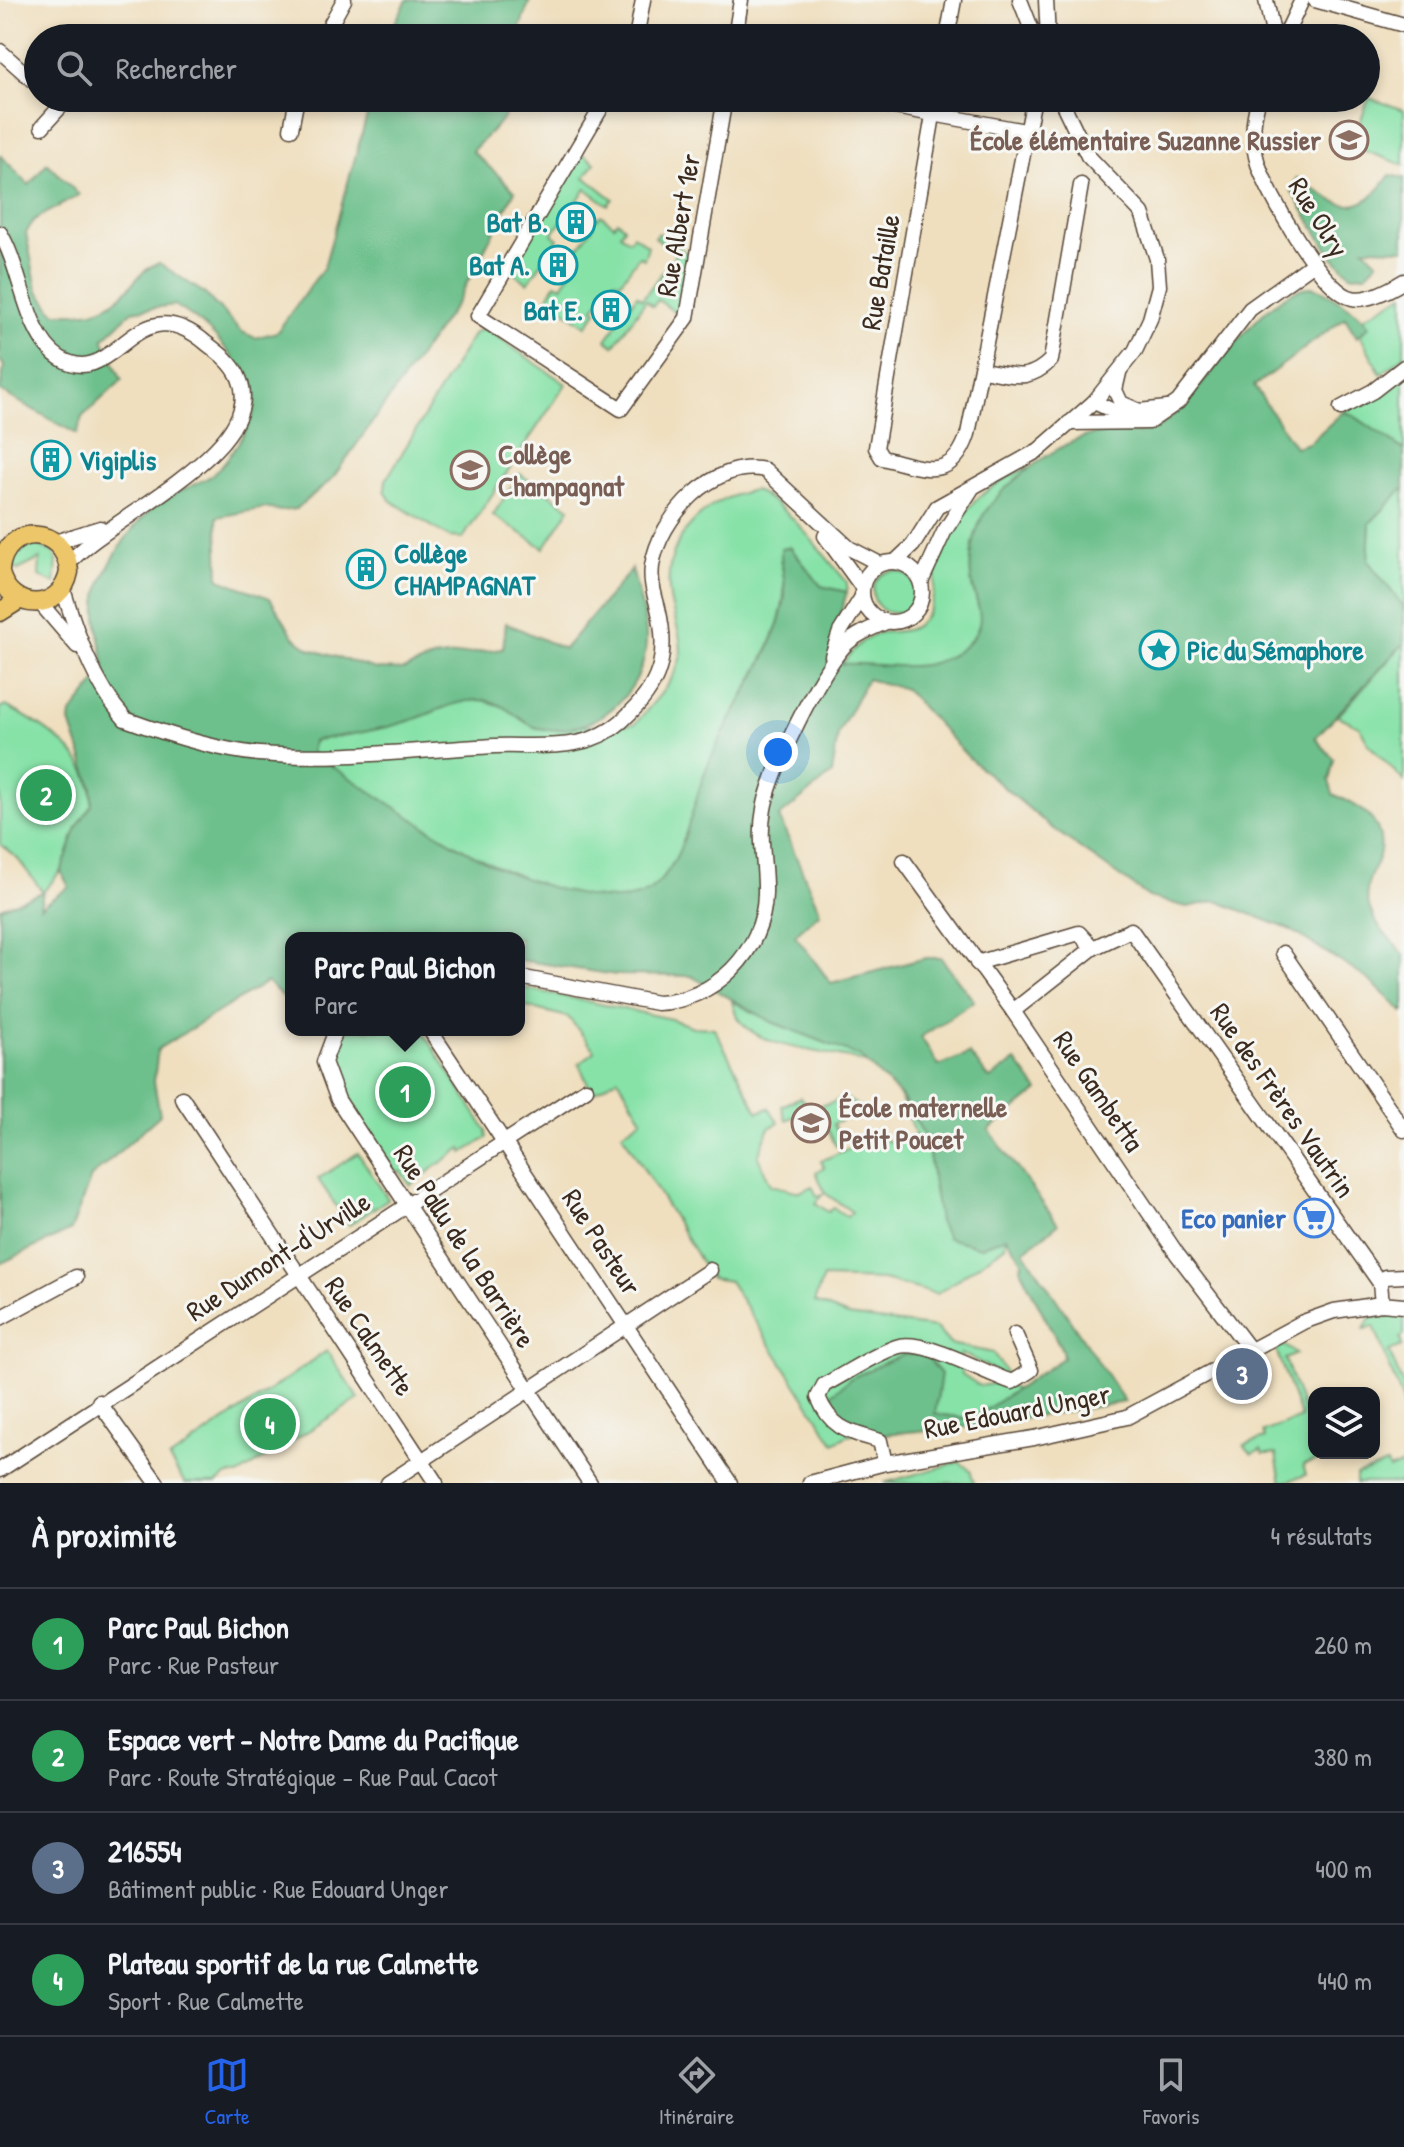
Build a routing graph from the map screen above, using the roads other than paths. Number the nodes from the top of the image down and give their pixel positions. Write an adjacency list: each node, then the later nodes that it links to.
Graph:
1 (344, 0): 10 (street)
2 (643, 0): 11 (street)
3 (741, 0): 12 (street)
4 (954, 0): 13 (street)
5 (1020, 0): 14 (street)
6 (1046, 0): 15 (street)
7 (1266, 0): 16 (street)
8 (1302, 0): 17 (street)
9 (1315, 0): 18 (street)
10 (331, 24)
11 (639, 24)
12 (737, 24)
13 (950, 24)
14 (1029, 24)
15 (1047, 24)
16 (1271, 24)
17 (1291, 24)
18 (1404, 25)
19 (0, 51): 20 (street)
20 (24, 72)
21 (53, 112): 30 (street)
22 (294, 112): 31 (street)
23 (599, 112): 24 (street, Rue Albert 1er)
24 (723, 112)
25 (927, 112): 29 (street)
26 (1030, 112): 32 (street)
27 (1067, 112): 39 (street)
28 (1255, 112): 35 (street, Rue Olry)
29 (933, 113): 32 (street); 38 (street, Rue Bataille)
30 (42, 127)
31 (291, 129)
32 (1025, 131): 38 (street)
33 (1081, 185): 38 (street)
34 (0, 233): 47 (street)
35 (1314, 263): 36 (street, Rue Olry); 41 (street)
36 (1404, 281)
37 (1404, 367): 42 (street)
38 (982, 370)
39 (1120, 370): 40 (street); 41 (street)
40 (1091, 404): 41 (street); 43 (street); 44 (street)
41 (1168, 408): 44 (street)
42 (1341, 408)
43 (1069, 423): 44 (street); 45 (street)
44 (1110, 423)
45 (976, 483): 52 (street); 54 (street)
46 (794, 498): 52 (street); 56 (street); 61 (street)
47 (112, 525): 49 (street); 51 (street)
48 (7, 540): 49 (main road); 50 (main road)
49 (55, 542): 51 (main road)
50 (0, 562): 53 (main road)
51 (69, 563): 55 (main road)
52 (887, 563): 54 (street); 56 (street)
53 (1, 578): 57 (main road)
54 (921, 582): 60 (street)
55 (63, 589): 58 (main road); 61 (street)
56 (862, 592): 60 (street); 62 (street)
57 (19, 600): 58 (main road); 59 (main road)
58 (41, 604): 61 (street)
59 (0, 612)
60 (886, 622): 62 (street)
61 (94, 670)
62 (823, 679): 67 (street)
63 (904, 861): 66 (street, Rue Gambetta)
64 (1093, 948): 66 (street); 68 (street); 80 (street, Rue des Frères Vautrin)
65 (1283, 953): 73 (street)
66 (977, 963): 68 (street, Rue Gambetta)
67 (525, 978)
68 (1013, 1011): 86 (street, Rue Gambetta)
69 (334, 1036): 75 (street, Rue Pallu de la Barrière)
70 (434, 1036): 74 (street, Rue Pasteur)
71 (586, 1089): 74 (street, Rue Dumont-d'Urville)
72 (182, 1098): 77 (street, Rue Calmette)
73 (1404, 1130)
74 (504, 1141): 75 (street, Rue Dumont-d'Urville); 84 (street, Rue Pasteur)
75 (406, 1203): 77 (street, Rue Dumont-d'Urville); 87 (street, Rue Pallu de la Barrière)
76 (710, 1270): 84 (street)
77 (298, 1275): 88 (street, Rue Dumont-d'Urville); 89 (street, Rue Calmette)
78 (1404, 1276): 80 (street)
79 (76, 1277): 83 (street)
80 (1380, 1283): 81 (street, Rue des Frères Vautrin)
81 (1382, 1304): 82 (street, Rue Edouard Unger); 86 (street, Rue Edouard Unger)
82 (1404, 1306)
83 (0, 1318)
84 (626, 1326): 87 (street); 96 (street, Rue Pasteur)
85 (1015, 1334): 90 (street)
86 (1251, 1351): 90 (street, Rue Edouard Unger)
87 (529, 1390): 89 (street); 95 (street, Rue Pallu de la Barrière)
88 (99, 1402): 91 (street, Rue Dumont-d'Urville); 92 (street)
89 (422, 1461): 93 (street); 94 (street, Rue Calmette)
90 (885, 1463): 97 (street, Rue Edouard Unger)
91 (0, 1470)
92 (157, 1483)
93 (388, 1483)
94 (436, 1483)
95 (590, 1483)
96 (730, 1483)
97 (810, 1483)

